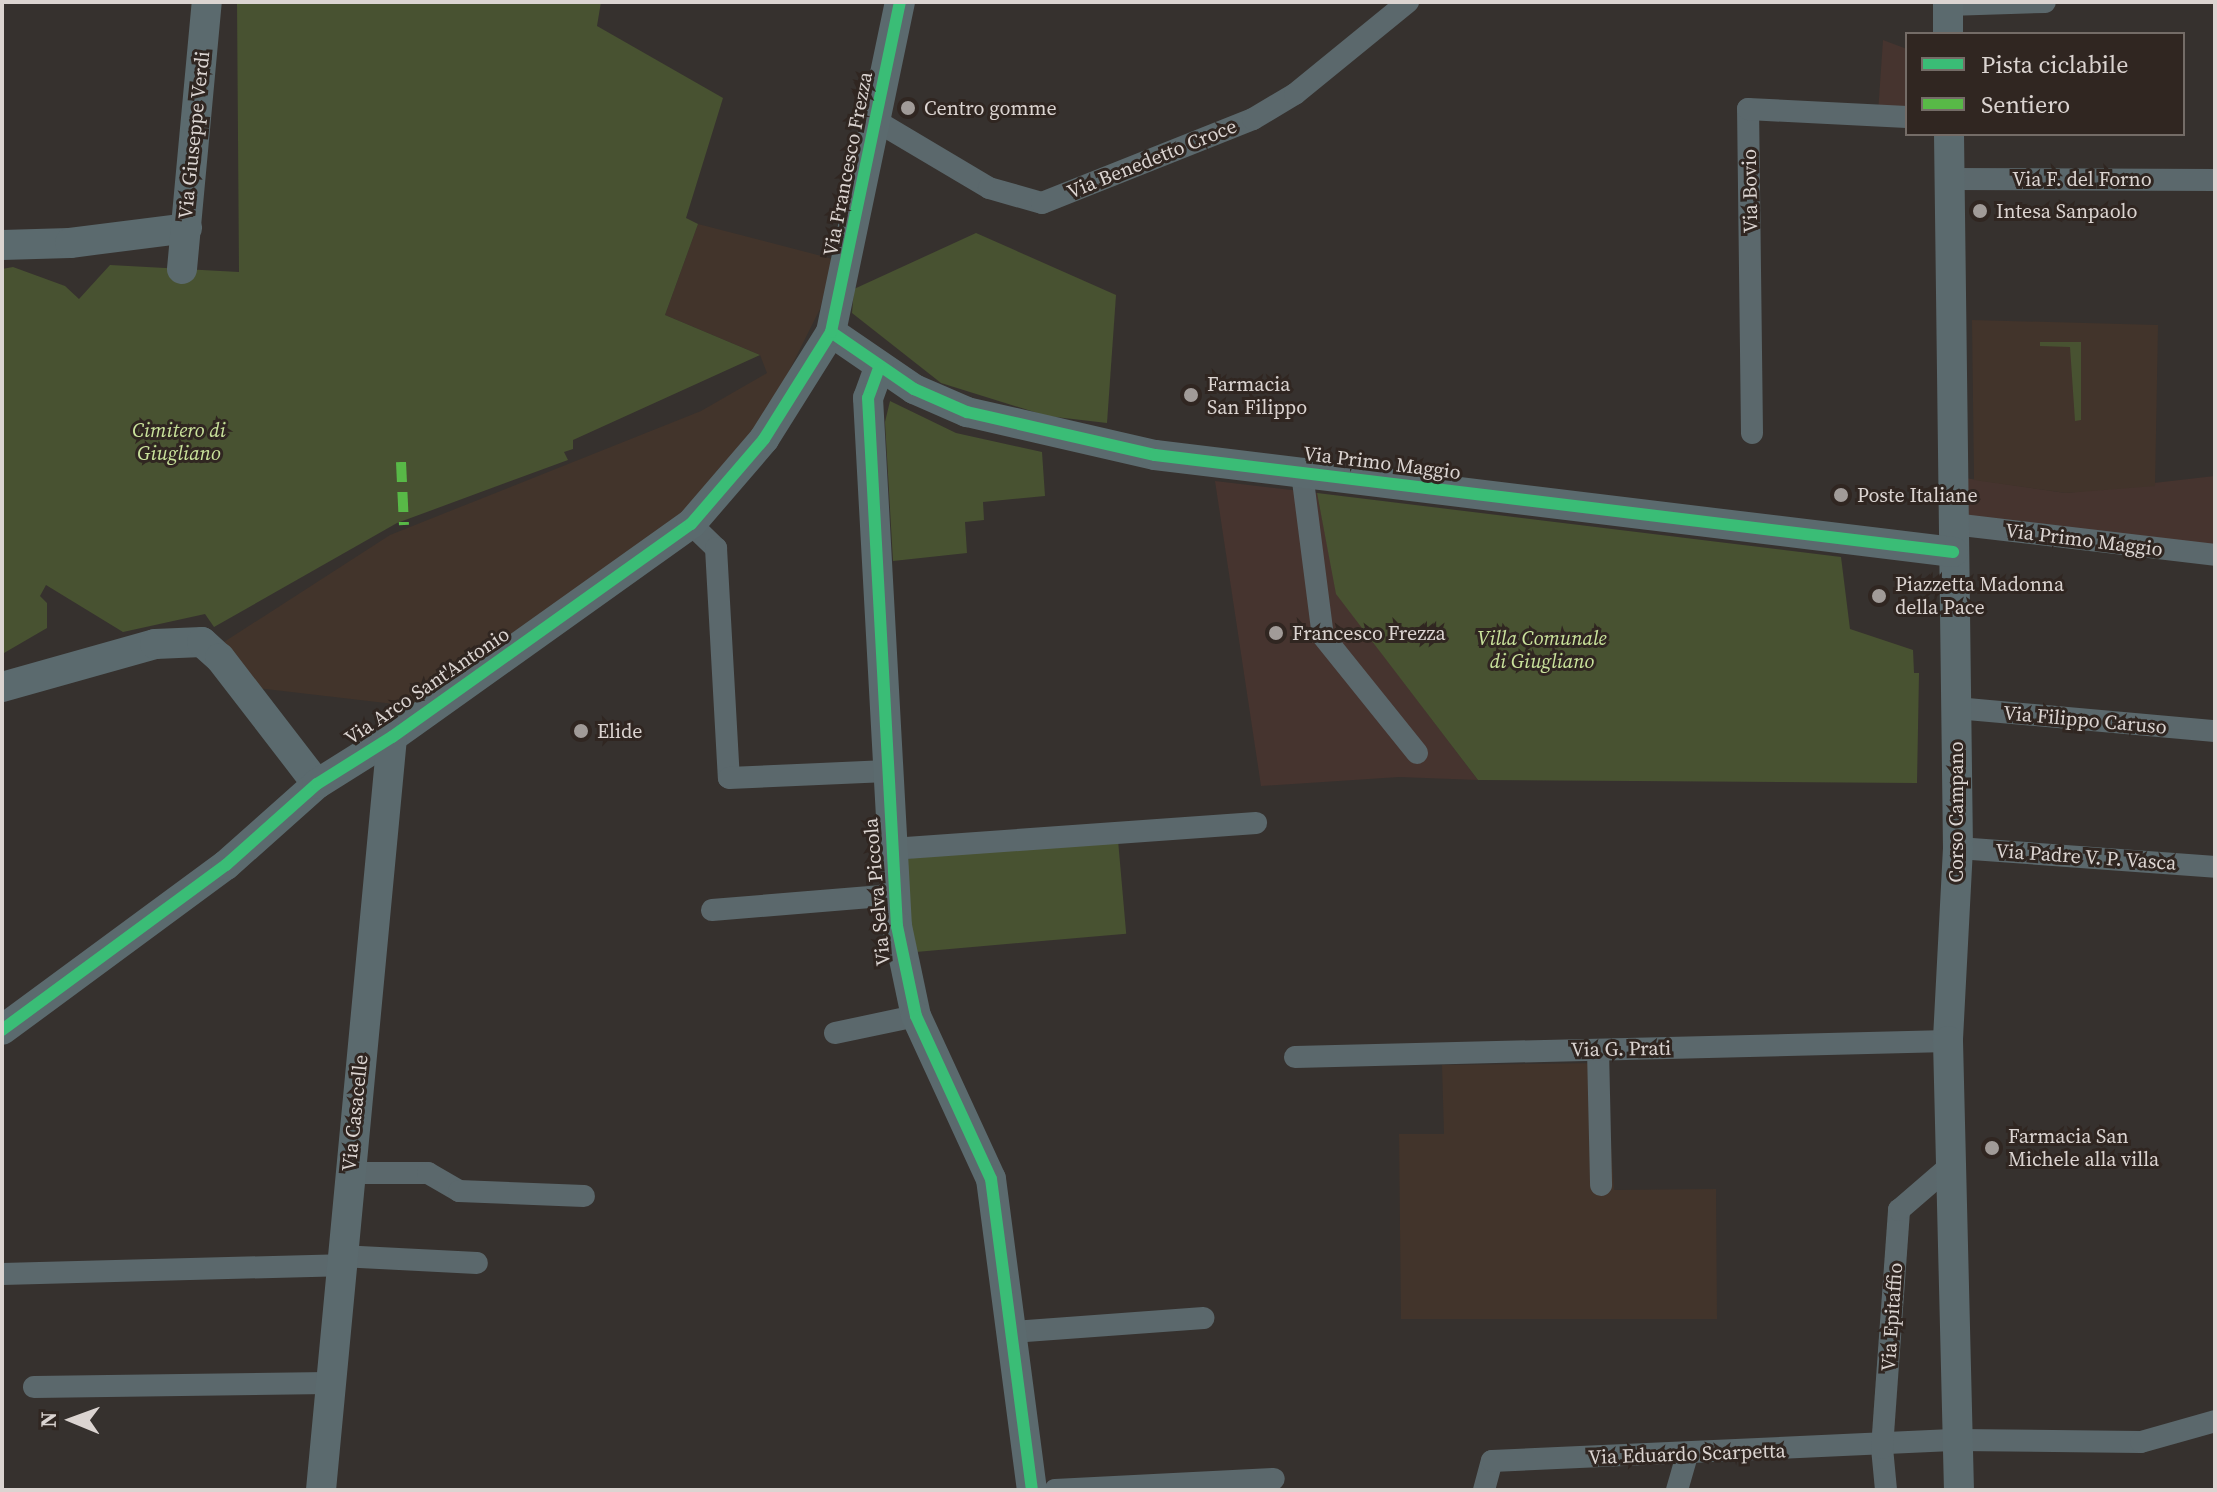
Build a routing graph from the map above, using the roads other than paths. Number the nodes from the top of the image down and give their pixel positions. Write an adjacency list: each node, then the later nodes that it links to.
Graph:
1 (207, 2): 11 (street, Via Giuseppe Verdi)
2 (900, 2): 7 (street, Via Francesco Frezza)
3 (1408, 2): 7 (street, Via Benedetto Croce)
4 (2045, 2): 5 (street)
5 (1948, 14)
6 (1905, 117): 16 (street, Via Bovio)
7 (878, 122): 14 (street, Via Francesco Frezza)
8 (1949, 136): 9 (street, Corso Campano)
9 (1949, 179): 10 (street, Via F. del Forno); 19 (street, Corso Campano)
10 (2215, 180)
11 (187, 228): 12 (street, Via Giuseppe Verdi); 13 (street)
12 (2, 245)
13 (182, 269)
14 (831, 332): 15 (street, Via Primo Maggio); 18 (street, Via Arco Sant'Antonio)
15 (879, 368): 17 (street, Via Primo Maggio); 26 (street, Via Selva Piccola)
16 (1752, 433)
17 (1302, 473): 19 (street, Via Primo Maggio); 25 (street)
18 (691, 524): 24 (street, Via Arco Sant'Antonio); 26 (street)
19 (1953, 538): 20 (street, Via Primo Maggio); 22 (street, Corso Campano)
20 (2215, 555)
21 (2, 687): 27 (street)
22 (1956, 708): 23 (street, Via Filippo Caruso); 29 (street, Corso Campano)
23 (2215, 731)
24 (392, 737): 27 (street, Via Arco Sant'Antonio); 41 (street, Via Casacelle)
25 (1417, 753)
26 (887, 771): 30 (street, Via Selva Piccola)
27 (317, 784): 35 (street, Via Arco Sant'Antonio)
28 (1256, 823): 30 (street)
29 (1958, 848): 31 (street, Via Padre V. P. Vasca); 37 (street, Corso Campano)
30 (892, 849): 32 (street, Via Selva Piccola)
31 (2215, 867)
32 (894, 895): 33 (street); 34 (street, Via Selva Piccola)
33 (712, 910)
34 (916, 1016): 36 (street); 48 (street, Via Selva Piccola)
35 (2, 1030)
36 (835, 1033)
37 (1948, 1041): 38 (street, Via G. Prati); 40 (street, Corso Campano)
38 (1598, 1050): 39 (street, Via G. Prati); 42 (street)
39 (1295, 1057)
40 (1950, 1166): 52 (street, Corso Campano); 53 (street, Via Epitaffio)
41 (349, 1173): 43 (street); 44 (street, Via Casacelle)
42 (1601, 1185)
43 (584, 1196)
44 (340, 1261): 45 (street); 46 (street); 49 (street, Via Casacelle)
45 (477, 1263)
46 (2, 1274)
47 (1203, 1318): 48 (street)
48 (1013, 1332): 57 (street, Via Selva Piccola)
49 (328, 1383): 50 (street); 56 (street, Via Casacelle)
50 (34, 1387)
51 (2215, 1421): 52 (street, Via Eduardo Scarpetta)
52 (1958, 1440): 53 (street, Via Eduardo Scarpetta); 62 (street, Corso Campano)
53 (1882, 1448): 54 (street, Via Eduardo Scarpetta); 61 (street, Via Epitaffio)
54 (1687, 1454): 59 (street, Via Eduardo Scarpetta); 60 (street)
55 (1274, 1479): 58 (street)
56 (321, 1490)
57 (1032, 1490)
58 (1055, 1490)
59 (1484, 1490)
60 (1677, 1490)
61 (1886, 1490)
62 (1959, 1490)

